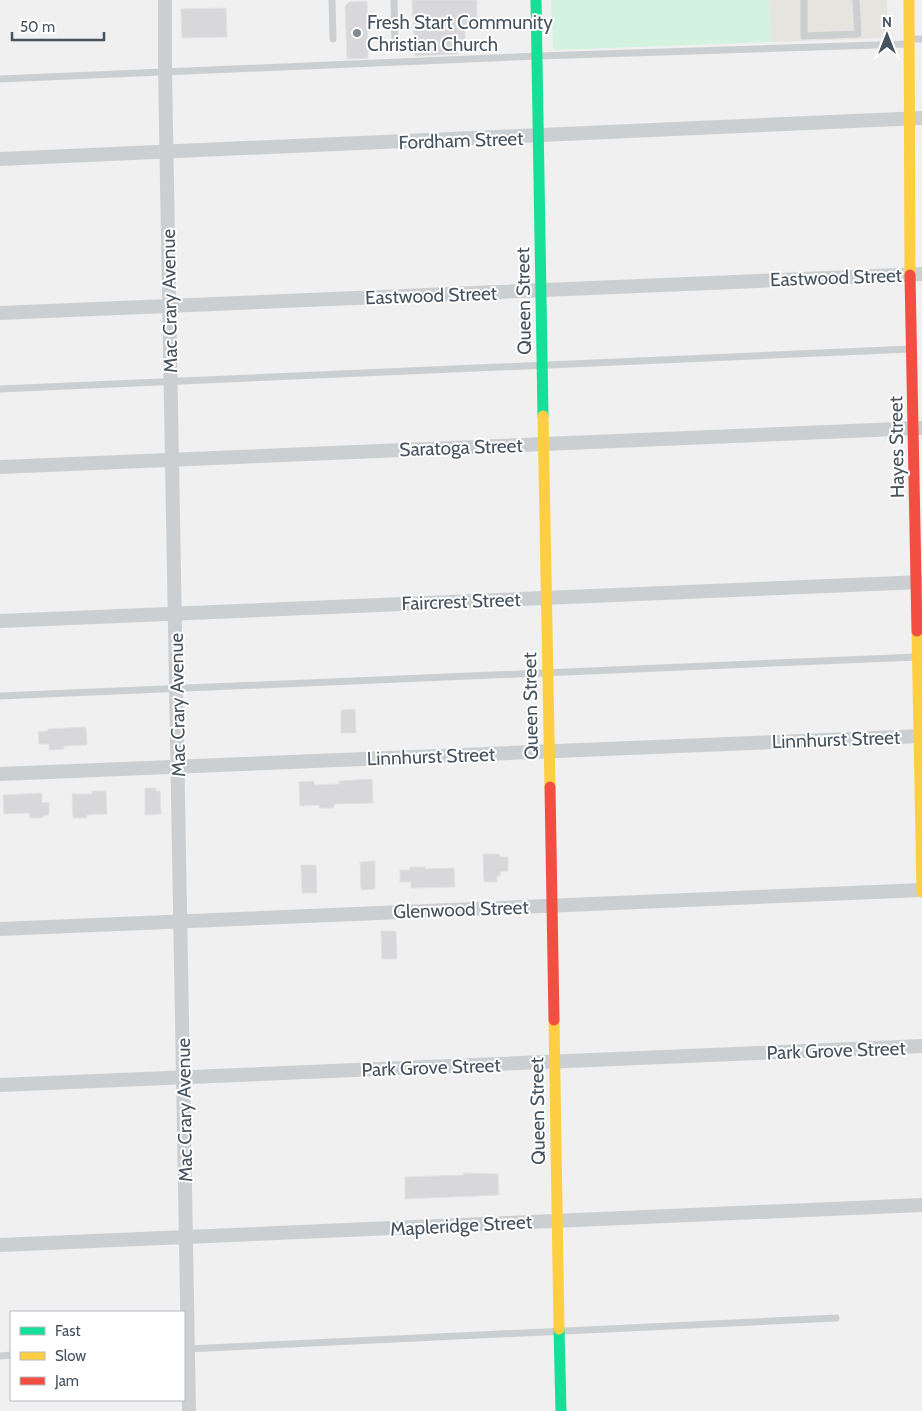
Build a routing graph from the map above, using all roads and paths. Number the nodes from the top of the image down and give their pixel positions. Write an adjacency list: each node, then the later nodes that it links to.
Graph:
1 (165, 0): 13 (street, Mac Crary Avenue)
2 (332, 0): 9 (lane)
3 (394, 0): 11 (lane)
4 (536, 0): 12 (street, Queen Street)
5 (804, 0): 6 (lane)
6 (856, 0)
7 (909, 0): 10 (street, Hayes Street)
8 (922, 38): 10 (lane)
9 (333, 39)
10 (908, 41): 12 (lane); 15 (street, Hayes Street)
11 (395, 46)
12 (538, 56): 13 (lane); 16 (street, Queen Street)
13 (165, 71): 14 (lane); 17 (street, Mac Crary Avenue)
14 (0, 79)
15 (916, 118): 16 (street, Fordham Street); 19 (street, Hayes Street)
16 (538, 136): 17 (street, Fordham Street); 20 (street, Queen Street)
17 (166, 152): 18 (street, Fordham Street); 21 (street, Mac Crary Avenue)
18 (0, 159)
19 (916, 274): 20 (street, Eastwood Street); 23 (street, Hayes Street)
20 (540, 290): 21 (street, Eastwood Street); 24 (street, Queen Street)
21 (170, 306): 22 (street, Eastwood Street); 25 (street, Mac Crary Avenue)
22 (0, 313)
23 (912, 349): 24 (lane); 27 (street, Hayes Street)
24 (542, 365): 25 (lane); 28 (street, Queen Street)
25 (171, 382): 26 (lane); 29 (street, Mac Crary Avenue)
26 (0, 389)
27 (917, 428): 28 (street, Saratoga Street); 31 (street, Hayes Street)
28 (543, 444): 29 (street, Saratoga Street); 32 (street, Queen Street)
29 (173, 460): 30 (street, Saratoga Street); 33 (street, Mac Crary Avenue)
30 (0, 467)
31 (919, 582): 32 (street, Faircrest Street); 35 (street, Hayes Street)
32 (546, 598): 33 (street, Faircrest Street); 36 (street, Queen Street)
33 (175, 613): 34 (street, Faircrest Street); 37 (street, Mac Crary Avenue)
34 (0, 621)
35 (917, 657): 36 (lane); 39 (street, Hayes Street)
36 (547, 672): 37 (lane); 40 (street, Queen Street)
37 (177, 688): 38 (lane); 41 (street, Mac Crary Avenue)
38 (0, 696)
39 (920, 736): 40 (street, Linnhurst Street); 43 (street, Hayes Street)
40 (548, 751): 41 (street, Linnhurst Street); 44 (street, Queen Street)
41 (178, 767): 42 (street, Linnhurst Street); 45 (street, Mac Crary Avenue)
42 (0, 774)
43 (922, 891): 44 (street, Glenwood Street)
44 (551, 905): 45 (street, Glenwood Street); 48 (street, Queen Street)
45 (180, 921): 46 (street, Glenwood Street); 49 (street, Mac Crary Avenue)
46 (0, 928)
47 (922, 1046): 48 (street, Park Grove Street)
48 (554, 1061): 49 (street, Park Grove Street); 52 (street, Queen Street)
49 (183, 1077): 50 (street, Park Grove Street); 53 (street, Mac Crary Avenue)
50 (0, 1085)
51 (922, 1205): 52 (street, Mapleridge Street)
52 (557, 1221): 53 (street, Mapleridge Street); 56 (street, Queen Street)
53 (186, 1237): 54 (street, Mapleridge Street); 57 (street, Mac Crary Avenue)
54 (0, 1245)
55 (836, 1318): 56 (lane)
56 (560, 1332): 57 (lane); 59 (street, Queen Street)
57 (186, 1349): 58 (street, Mac Crary Avenue)
58 (189, 1411)
59 (561, 1411)

